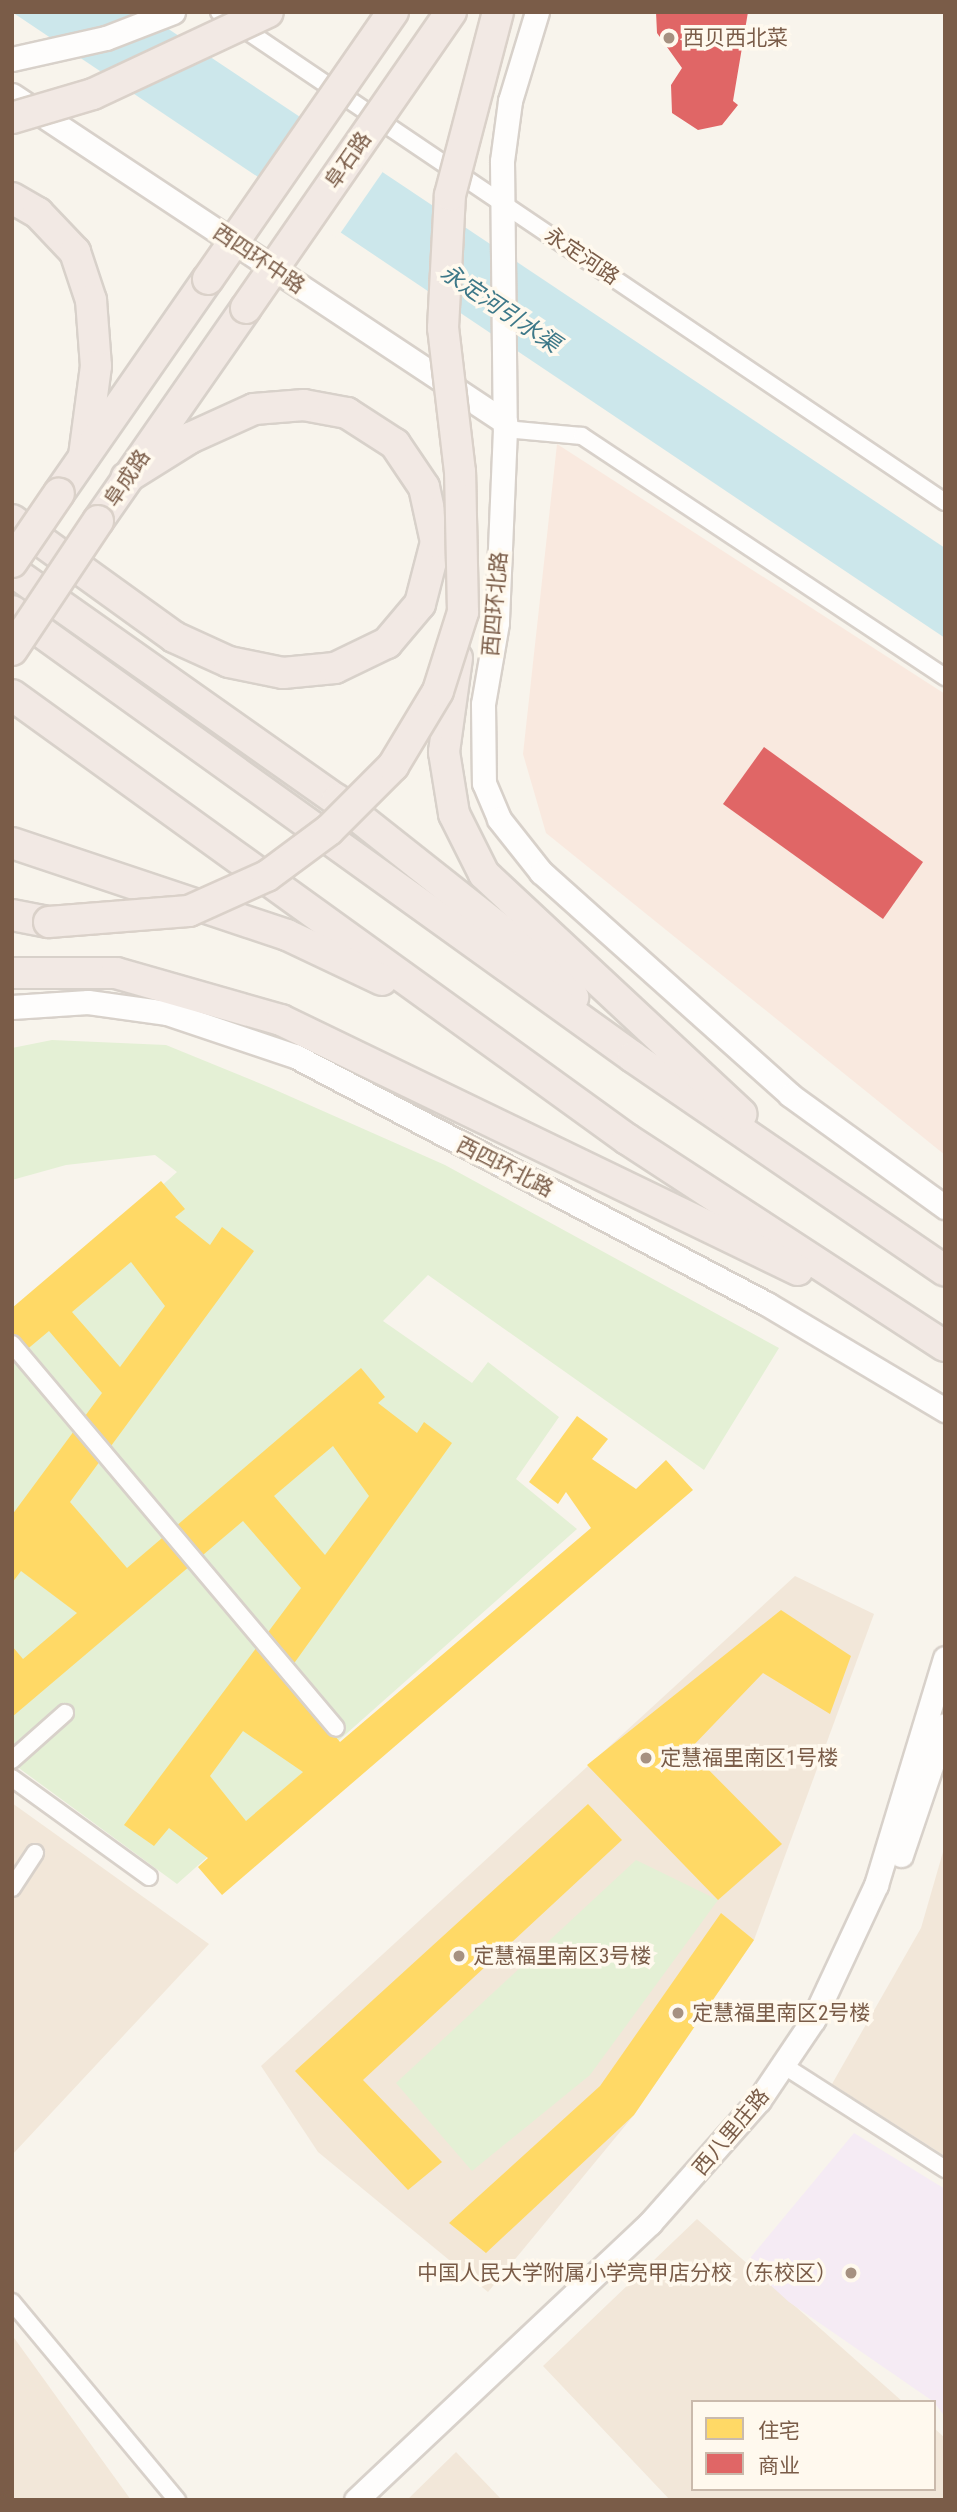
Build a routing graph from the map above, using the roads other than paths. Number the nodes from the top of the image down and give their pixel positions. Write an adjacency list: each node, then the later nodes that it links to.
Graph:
1 (173, 12): 8 (street)
2 (219, 12): 12 (street, 永定河路)
3 (268, 12): 10 (highway, bridge)
4 (393, 12): 15 (highway, bridge)
5 (451, 12): 13 (highway, 阜石路, bridge)
6 (498, 12): 22 (highway, bridge)
7 (537, 12): 12 (street)
8 (12, 59)
9 (12, 95): 14 (street, 西四环中路)
10 (12, 118)
11 (12, 198): 15 (highway)
12 (505, 204): 14 (street, 西四环北路); 17 (street, 永定河路)
13 (246, 307): 16 (highway, 阜成路)
14 (505, 426): 24 (street); 34 (street, 西四环北路)
15 (84, 456): 19 (highway, bridge)
16 (126, 478): 18 (highway); 23 (highway, 阜成路, bridge)
17 (945, 502)
18 (12, 520)
19 (12, 562)
20 (12, 571): 32 (highway)
21 (12, 611): 32 (highway)
22 (463, 612): 27 (highway, bridge); 33 (highway, bridge)
23 (12, 650)
24 (945, 677)
25 (12, 695): 31 (highway)
26 (12, 843): 31 (highway)
27 (12, 915)
28 (20, 976): 29 (street); 36 (highway)
29 (37, 1001): 30 (street); 40 (street, 西四环北路)
30 (12, 1007)
31 (446, 1009): 36 (highway)
32 (633, 1057): 33 (highway)
33 (832, 1197): 35 (highway)
34 (945, 1207)
35 (945, 1271)
36 (884, 1310): 38 (highway)
37 (12, 1344): 39 (street)
38 (945, 1346)
39 (18, 1364): 44 (street)
40 (944, 1408)
41 (945, 1658): 50 (street, 西八里庄路)
42 (65, 1713): 45 (street)
43 (945, 1725): 50 (street, 西八里庄路)
44 (336, 1728)
45 (12, 1759)
46 (12, 1778): 48 (street)
47 (36, 1853): 49 (street)
48 (149, 1877)
49 (12, 1888)
50 (788, 2069): 51 (street); 54 (street, 西八里庄路); 55 (street, 西八里庄路)
51 (945, 2169)
52 (12, 2302): 53 (street)
53 (177, 2500)
54 (356, 2500)
55 (375, 2500)

